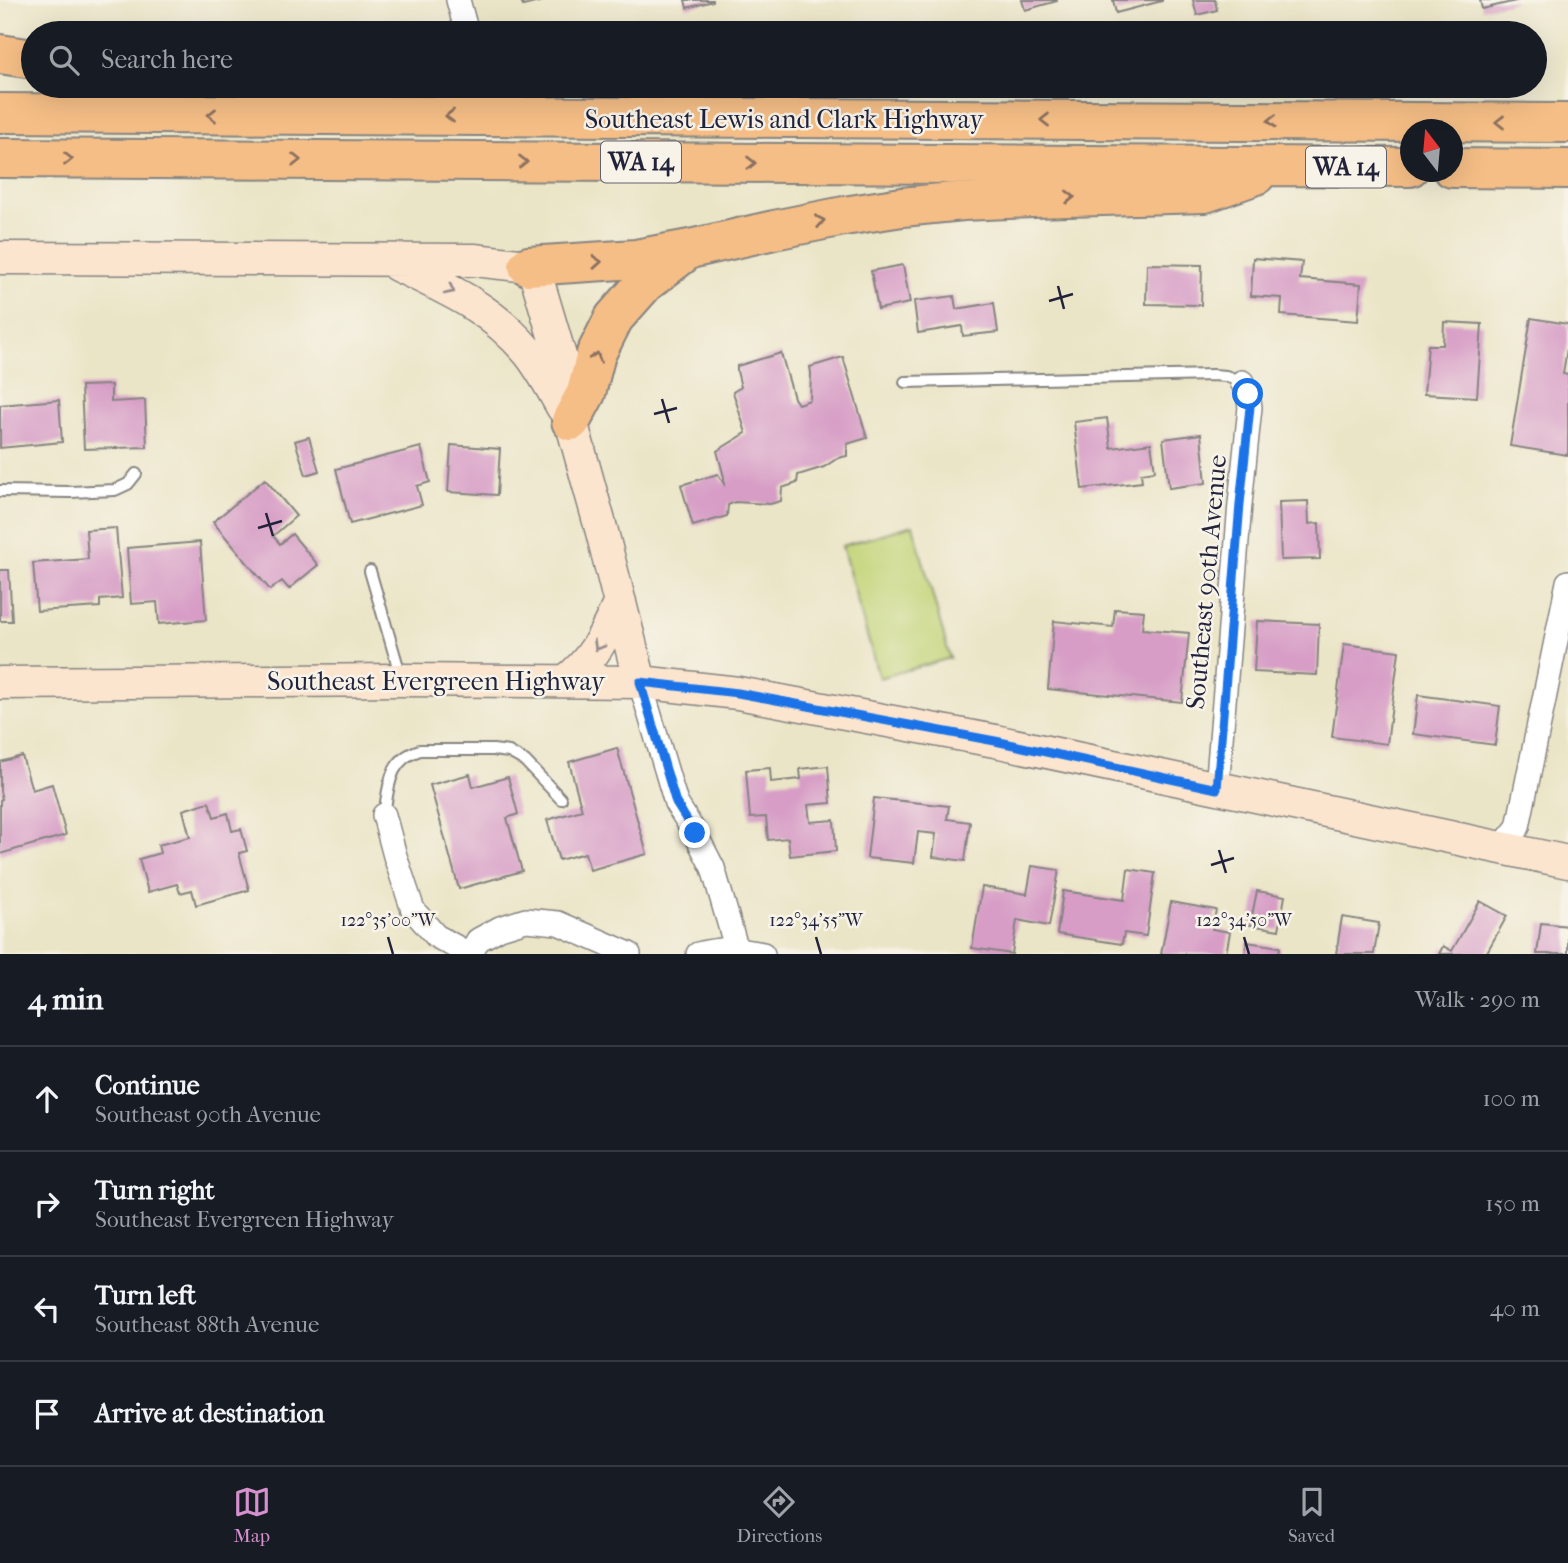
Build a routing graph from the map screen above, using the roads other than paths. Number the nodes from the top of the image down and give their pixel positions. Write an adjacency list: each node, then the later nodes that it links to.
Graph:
1 (457, 0): 2 (street)
2 (463, 21)
3 (0, 54): 4 (highway)
4 (21, 57)
5 (338, 98): 7 (highway)
6 (0, 113): 7 (highway, Southeast Lewis and Clark Highway / WA 14, one-way to 6)
7 (403, 116): 8 (highway, Southeast Lewis and Clark Highway / WA 14, one-way to 7)
8 (1568, 123)
9 (0, 158): 10 (highway, Southeast Lewis and Clark Highway / WA 14, one-way to 10)
10 (1282, 166): 11 (highway, Southeast Lewis and Clark Highway / WA 14); 14 (highway, one-way to 10)
11 (1400, 167)
12 (1463, 168): 13 (highway)
13 (1568, 169)
14 (691, 248): 17 (highway, one-way to 14); 20 (highway, one-way to 14)
15 (0, 258): 16 (street)
16 (388, 261): 17 (street); 20 (street, one-way to 20)
17 (528, 266): 20 (street)
18 (905, 382): 19 (lane)
19 (1242, 382): 30 (street, Southeast 90th Avenue)
20 (571, 421): 25 (street)
21 (136, 474): 22 (lane)
22 (0, 491)
23 (370, 571): 26 (lane)
24 (1568, 582): 33 (street)
25 (620, 602): 27 (street, one-way to 27); 28 (street)
26 (402, 680): 27 (street, Southeast Evergreen Highway); 29 (street, Southeast Evergreen Highway)
27 (566, 681): 28 (street, Southeast Evergreen Highway)
28 (640, 682): 30 (street, Southeast Evergreen Highway); 35 (street)
29 (0, 683)
30 (1217, 789): 33 (street, Southeast Evergreen Highway)
31 (561, 799): 32 (lane)
32 (384, 815): 36 (street)
33 (1500, 849): 34 (street, Southeast Evergreen Highway)
34 (1568, 862)
35 (737, 951): 38 (street); 39 (street)
36 (470, 954): 37 (street)
37 (629, 954)
38 (698, 954)
39 (763, 954)

